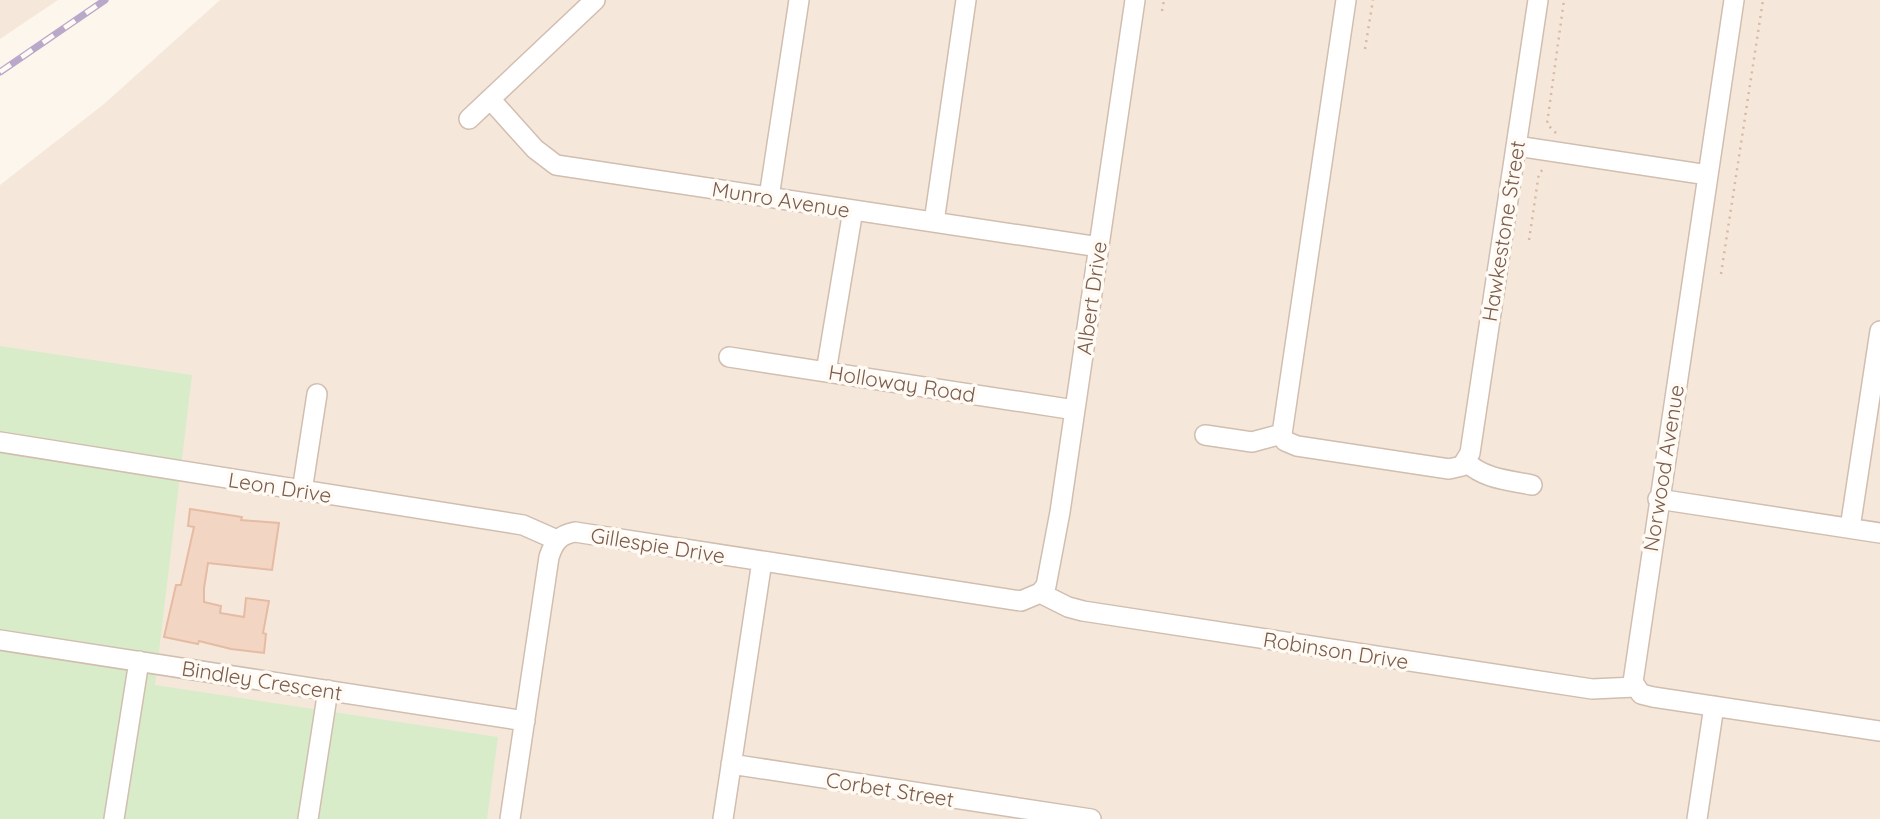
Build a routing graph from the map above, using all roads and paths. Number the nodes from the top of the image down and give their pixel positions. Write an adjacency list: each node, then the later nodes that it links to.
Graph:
1 (595, 0): 14 (street)
2 (799, 0): 20 (street)
3 (966, 0): 22 (street)
4 (1135, 0): 24 (street, Albert Drive)
5 (1164, 0): 12 (path)
6 (1346, 0): 31 (street)
7 (1373, 0): 13 (path)
8 (1538, 0): 17 (street, Hawkestone Street)
9 (1564, 0): 16 (path)
10 (1734, 0): 19 (street, Norwood Avenue)
11 (1763, 0): 25 (path)
12 (1162, 11)
13 (1365, 49)
14 (490, 99): 15 (street); 20 (street, Munro Avenue)
15 (469, 119)
16 (1556, 134)
17 (1516, 146): 19 (street); 34 (street, Hawkestone Street)
18 (1550, 166): 23 (path)
19 (1708, 175): 37 (street, Norwood Avenue)
20 (769, 197): 21 (street, Munro Avenue)
21 (853, 210): 22 (street, Munro Avenue); 28 (street)
22 (934, 222): 24 (street, Munro Avenue)
23 (1529, 240)
24 (1099, 247): 30 (street, Albert Drive)
25 (1721, 274)
26 (1880, 331): 38 (street)
27 (729, 356): 28 (street, Holloway Road)
28 (826, 372): 30 (street, Holloway Road)
29 (317, 394): 36 (street)
30 (1075, 410): 42 (street, Albert Drive)
31 (1282, 434): 32 (street); 34 (street)
32 (1205, 435)
33 (0, 442): 36 (street, Leon Drive)
34 (1466, 461): 35 (street)
35 (1532, 485)
36 (302, 491): 40 (street, Leon Drive)
37 (1658, 499): 38 (street); 45 (street, Norwood Avenue)
38 (1850, 528): 39 (street)
39 (1880, 533)
40 (557, 540): 41 (street, Gillespie Drive); 48 (street)
41 (762, 561): 42 (street, Gillespie Drive); 50 (street)
42 (1040, 593): 45 (street, Robinson Drive)
43 (0, 640): 44 (street, Bindley Crescent)
44 (139, 661): 46 (street, Bindley Crescent); 51 (street)
45 (1635, 687): 47 (street)
46 (328, 690): 48 (street, Bindley Crescent); 52 (street)
47 (1714, 706): 49 (street); 56 (street)
48 (524, 721): 53 (street)
49 (1880, 731)
50 (731, 764): 54 (street); 55 (street, Corbet Street)
51 (114, 819)
52 (308, 819)
53 (510, 819)
54 (723, 819)
55 (1091, 819)
56 (1697, 819)

